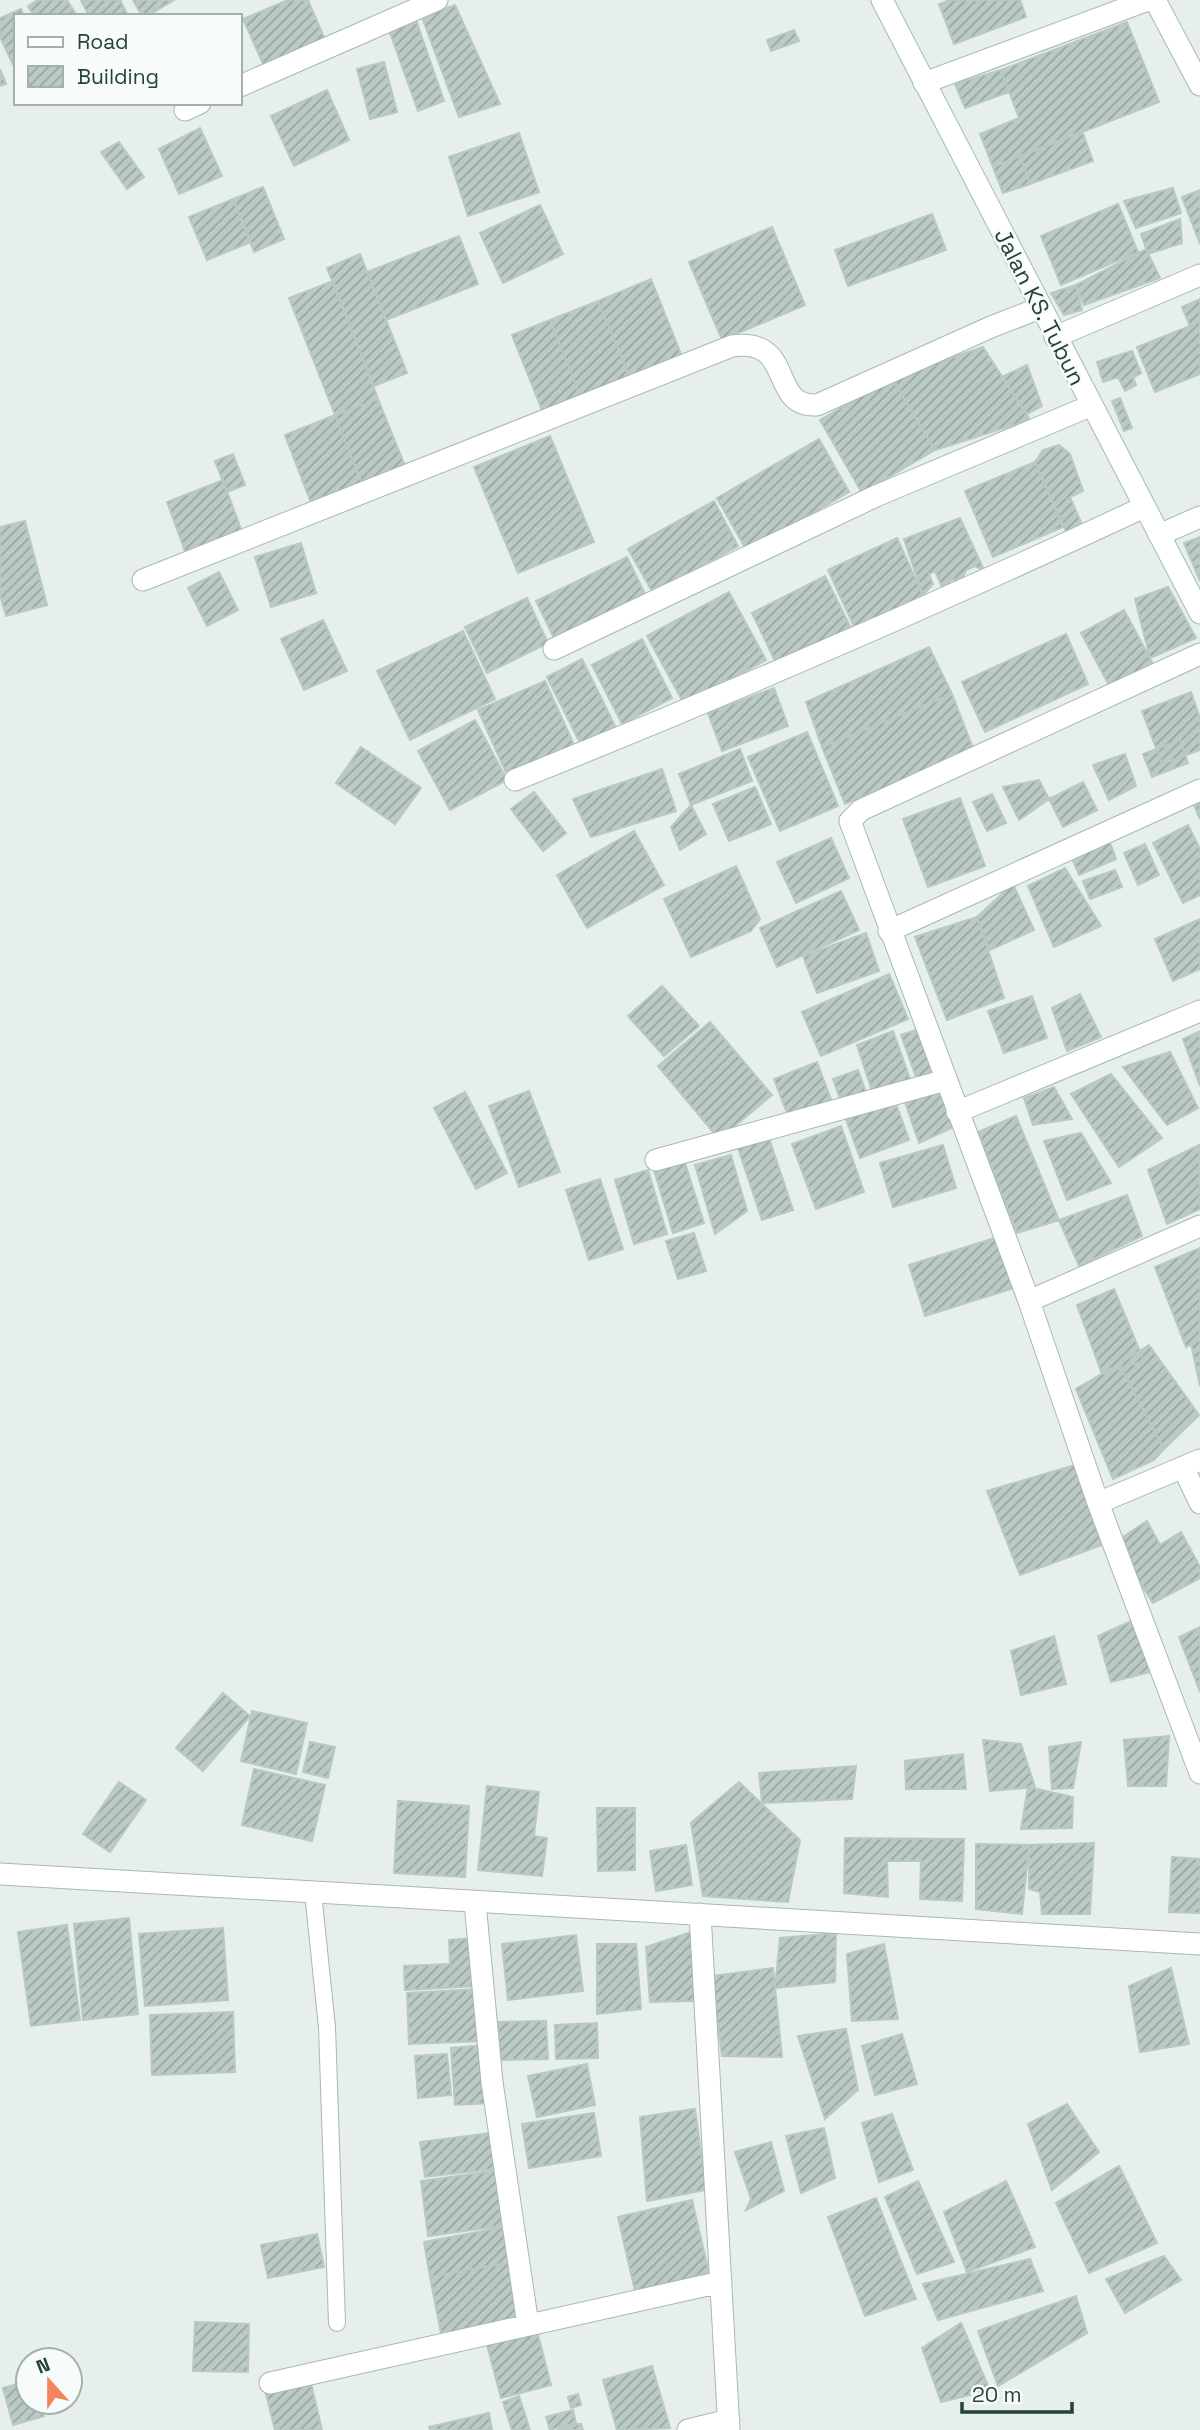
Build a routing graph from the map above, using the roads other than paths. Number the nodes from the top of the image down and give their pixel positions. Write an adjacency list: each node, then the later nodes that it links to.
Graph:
1 (437, 0): 6 (street)
2 (882, 0): 5 (street, Jalan KS. Tubun)
3 (1148, 0): 5 (street)
4 (1155, 0): 7 (street)
5 (924, 83): 9 (street, Jalan KS. Tubun)
6 (242, 85)
7 (1200, 85)
8 (1200, 275): 10 (street)
9 (1040, 308): 10 (street, Jalan KS. Tubun); 15 (street)
10 (1055, 337): 11 (street, Jalan KS. Tubun)
11 (1090, 406): 12 (street, Jalan KS. Tubun); 17 (street)
12 (1144, 507): 14 (street, Jalan KS. Tubun); 19 (street)
13 (1200, 516): 14 (street)
14 (1159, 535): 16 (street, Jalan KS. Tubun)
15 (143, 580)
16 (1200, 613)
17 (554, 649)
18 (1200, 654): 21 (street)
19 (515, 780)
20 (1200, 790): 21 (street)
21 (889, 931): 23 (street)
22 (1200, 1011): 24 (street)
23 (946, 1080): 24 (street); 25 (street)
24 (957, 1112): 27 (street)
25 (656, 1160)
26 (1200, 1226): 27 (street)
27 (1029, 1301): 29 (street)
28 (1192, 1463): 29 (street); 30 (street)
29 (1098, 1503): 31 (street)
30 (1200, 1503)
31 (1200, 1773)
32 (0, 1874): 33 (street)
33 (313, 1893): 34 (street); 38 (lane)
34 (475, 1903): 35 (street); 39 (street)
35 (700, 1914): 36 (street); 37 (street)
36 (1200, 1944)
37 (721, 2282): 39 (street); 41 (street)
38 (337, 2323)
39 (528, 2325): 40 (street)
40 (270, 2383)
41 (729, 2425): 42 (street)
42 (688, 2430)

